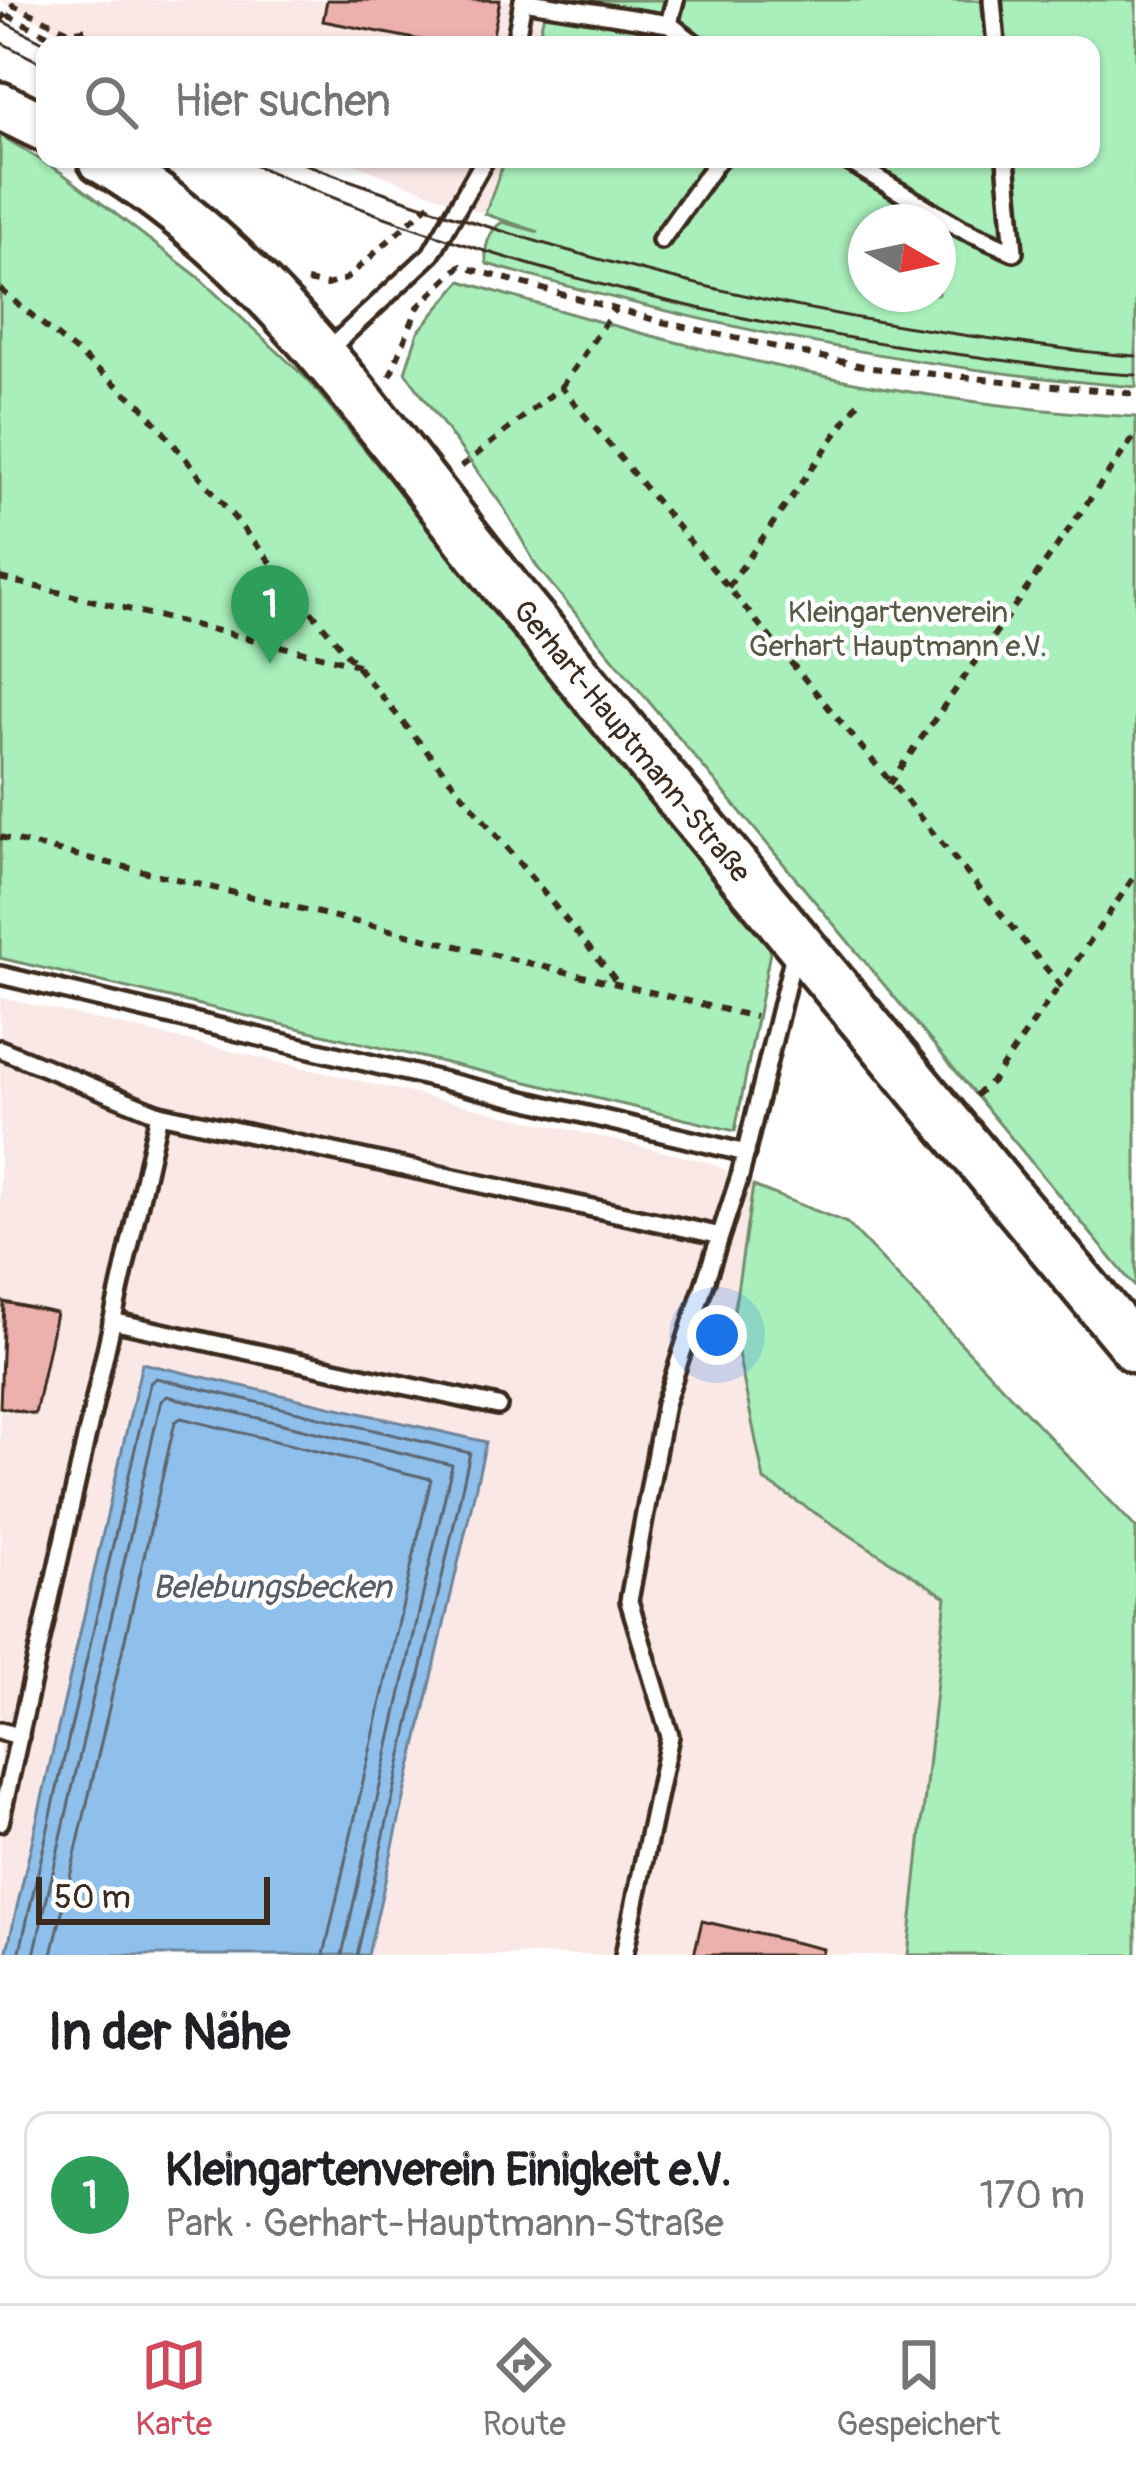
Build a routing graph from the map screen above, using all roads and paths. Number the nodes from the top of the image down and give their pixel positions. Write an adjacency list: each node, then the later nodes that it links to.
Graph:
1 (523, 0): 5 (lane); 8 (lane)
2 (675, 0): 5 (lane)
3 (992, 0): 10 (lane)
4 (3, 18): 6 (path); 7 (path)
5 (669, 24): 9 (lane)
6 (94, 28)
7 (46, 36)
8 (516, 36)
9 (685, 36)
10 (995, 36)
11 (0, 106): 12 (street)
12 (36, 124)
13 (114, 168): 23 (street, Gerhart-Hauptmann-Straße)
14 (479, 168): 23 (lane)
15 (713, 168): 19 (lane)
16 (860, 168): 17 (lane)
17 (1007, 168)
18 (436, 198): 20 (path)
19 (661, 241)
20 (311, 284)
21 (0, 289): 32 (path)
22 (615, 309): 24 (path); 25 (path); 26 (path)
23 (322, 356): 36 (street, Gerhart-Hauptmann-Straße)
24 (389, 375)
25 (561, 387): 29 (path); 31 (path)
26 (1136, 394)
27 (863, 396): 31 (path)
28 (1136, 434): 33 (path)
29 (478, 454)
30 (0, 578): 32 (path)
31 (728, 587): 33 (path)
32 (358, 665): 38 (path)
33 (889, 784): 39 (path)
34 (0, 837): 38 (path)
35 (1136, 874): 39 (path)
36 (798, 941): 40 (lane); 47 (street, Gerhart-Hauptmann-Straße)
37 (0, 975): 44 (lane)
38 (619, 984): 40 (path)
39 (1060, 985): 42 (path)
40 (774, 1021): 44 (lane)
41 (0, 1049): 43 (lane)
42 (968, 1102)
43 (158, 1114): 45 (lane); 46 (lane)
44 (746, 1153): 45 (lane)
45 (717, 1234): 52 (lane)
46 (112, 1321): 48 (lane); 50 (lane)
47 (1136, 1349)
48 (498, 1406)
49 (0, 1731): 50 (lane)
50 (20, 1736): 51 (lane)
51 (0, 1822)
52 (624, 1955)

